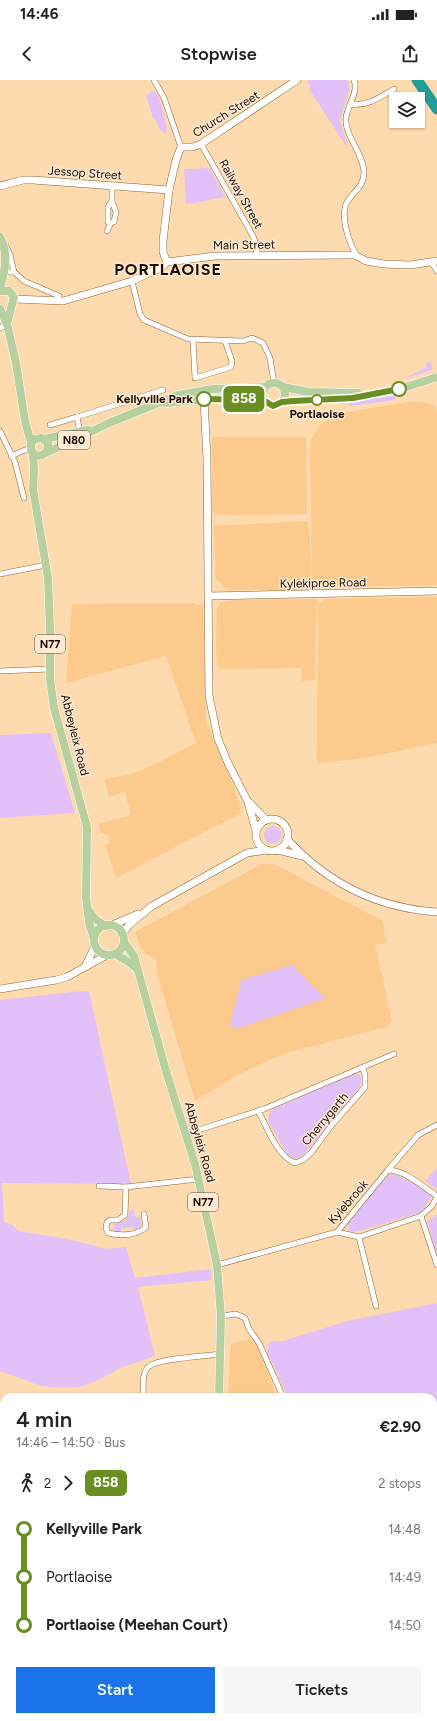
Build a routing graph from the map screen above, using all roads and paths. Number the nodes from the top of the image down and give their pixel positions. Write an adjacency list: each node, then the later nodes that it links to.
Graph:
1 (154, 80): 7 (street)
2 (297, 80): 6 (street, Church Street)
3 (354, 80): 5 (street)
4 (394, 89): 5 (street)
5 (350, 104): 16 (street)
6 (201, 144): 7 (street, Church Street); 15 (street, Railway Street)
7 (181, 147): 10 (street, Church Street)
8 (0, 186): 9 (street, Jessop Street)
9 (112, 186): 10 (street, Jessop Street); 11 (street)
10 (169, 190): 17 (street, Church Street)
11 (112, 201): 12 (street); 12 (street)
12 (111, 223): 13 (street)
13 (107, 231)
14 (1, 240): 20 (main road, N80); 21 (street)
15 (256, 256): 16 (street, Main Street); 17 (street, Main Street)
16 (358, 256): 18 (street, Main Street)
17 (167, 262): 22 (street, Main Street)
18 (434, 262): 19 (street)
19 (437, 271)
20 (5, 272): 21 (street); 23 (main road, N80); 25 (main road, N80)
21 (14, 272): 26 (street)
22 (129, 280): 26 (street, Main Street); 29 (street)
23 (0, 288)
24 (0, 291): 25 (main road)
25 (12, 298): 26 (street, Main Street); 27 (main road, N80); 28 (main road, N80)
26 (61, 299)
27 (0, 308): 28 (main road, N80)
28 (4, 326): 42 (main road, N80)
29 (193, 340): 30 (street); 30 (street)
30 (225, 341): 32 (street)
31 (437, 377): 36 (main road, N80)
32 (274, 383): 33 (main road, N80); 34 (main road, N80)
33 (265, 387): 38 (main road); 40 (main road, N80)
34 (283, 387): 36 (main road, N80); 39 (main road)
35 (163, 390): 41 (street)
36 (371, 393): 39 (main road, N80)
37 (204, 399): 38 (main road, N80); 40 (main road, N80); 56 (street)
38 (265, 401): 39 (main road, N80)
39 (282, 402)
40 (158, 404): 44 (main road, N80)
41 (77, 417): 43 (street); 46 (street)
42 (26, 422): 47 (main road, N80); 48 (main road, N80)
43 (50, 425)
44 (101, 427): 46 (main road, N80); 49 (main road, N80)
45 (0, 431): 50 (street)
46 (80, 432): 47 (main road, N80)
47 (41, 438): 48 (main road, N80); 49 (main road, N80)
48 (31, 448): 49 (main road, N80); 50 (street); 51 (main road, N77)
49 (45, 454): 51 (main road, N77)
50 (11, 456): 52 (street)
51 (34, 470): 53 (main road, Abbeyleix Road / N77)
52 (24, 498)
53 (46, 565): 54 (street); 57 (main road, Abbeyleix Road / N77)
54 (0, 574)
55 (437, 591): 56 (street, Kylekiproe Road)
56 (208, 596): 59 (street)
57 (50, 669): 58 (street); 67 (main road, Abbeyleix Road / N77)
58 (0, 671)
59 (248, 802): 60 (street); 61 (street)
60 (266, 820): 61 (street); 62 (street)
61 (256, 835): 63 (street); 65 (street)
62 (287, 839): 64 (street); 66 (street)
63 (266, 850): 64 (street); 65 (street)
64 (278, 850): 66 (street)
65 (247, 853): 69 (street)
66 (302, 856): 68 (street)
67 (88, 909): 70 (main road, N77); 72 (main road, Abbeyleix Road / N77)
68 (437, 912)
69 (142, 913): 70 (street); 71 (street)
70 (108, 926): 71 (main road, N77); 72 (main road)
71 (123, 938): 73 (main road); 75 (main road, Abbeyleix Road / N77)
72 (95, 943): 73 (main road); 74 (street)
73 (111, 954): 74 (street); 75 (main road)
74 (86, 966): 76 (street)
75 (137, 970): 81 (main road, Abbeyleix Road / N77)
76 (0, 989)
77 (394, 1054): 78 (street, Cherrygarth)
78 (363, 1068): 79 (street, Cherrygarth); 79 (street, Cherrygarth)
79 (258, 1111): 81 (street, Cherrygarth)
80 (437, 1125): 82 (street, Kylebrook)
81 (186, 1134): 83 (main road, Abbeyleix Road / N77)
82 (388, 1170): 86 (street); 89 (street, Kylebrook)
83 (199, 1179): 85 (street); 91 (main road, Abbeyleix Road / N77)
84 (99, 1186): 85 (street)
85 (126, 1187): 87 (street)
86 (437, 1197): 88 (street)
87 (144, 1214)
88 (421, 1216): 90 (street); 92 (street)
89 (337, 1232): 90 (street); 91 (street, Kylebrook)
90 (359, 1238): 93 (street)
91 (217, 1265): 94 (main road, Abbeyleix Road / N77)
92 (437, 1265)
93 (376, 1306)
94 (221, 1316): 95 (main road, Abbeyleix Road / N77); 98 (street)
95 (221, 1354): 96 (street); 97 (main road, Abbeyleix Road / N77)
96 (143, 1393)
97 (219, 1393)
98 (281, 1393)

